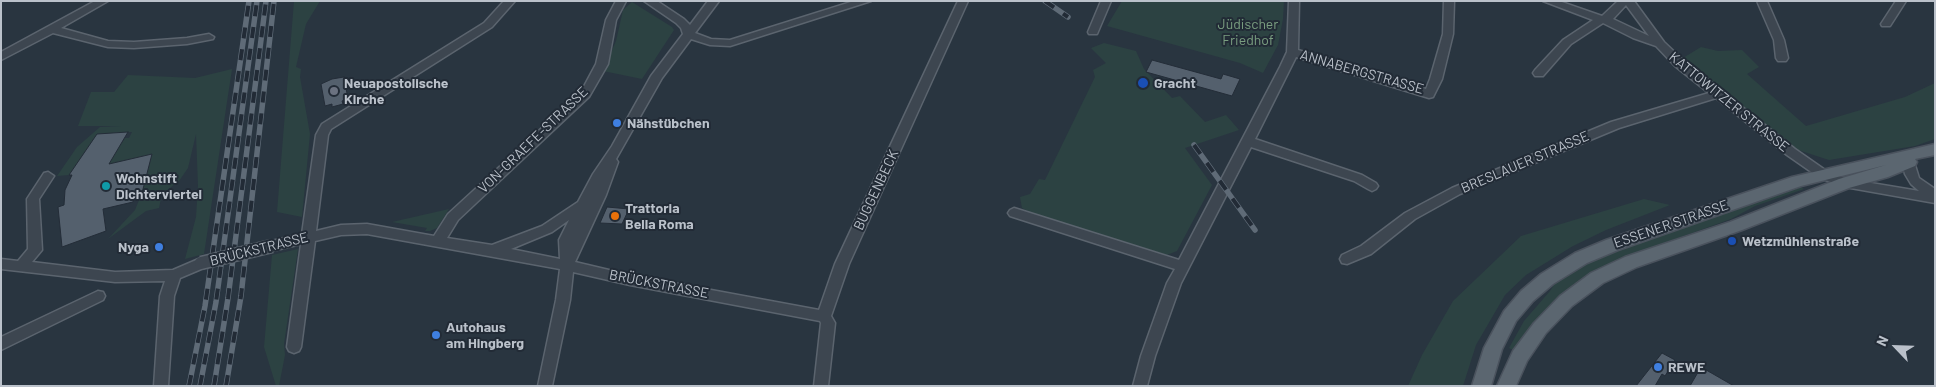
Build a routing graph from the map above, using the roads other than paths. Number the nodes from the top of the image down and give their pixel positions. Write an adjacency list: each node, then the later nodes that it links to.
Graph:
1 (102, 1): 18 (street)
2 (510, 1): 39 (street)
3 (621, 1): 40 (street, VON-GRAEFE-STRASSE)
4 (648, 1): 20 (street)
5 (714, 1): 20 (street)
6 (866, 1): 20 (street)
7 (962, 1): 49 (street, BUGGENBECK)
8 (1106, 1): 19 (street)
9 (1294, 1): 23 (street)
10 (1450, 1): 23 (street, ANNABERGSTRASSE)
11 (1548, 1): 16 (street)
12 (1624, 1): 16 (street)
13 (1629, 1): 22 (street, KATTOWITZER STRASSE)
14 (1762, 1): 25 (street)
15 (1901, 1): 17 (street)
16 (1602, 20): 22 (street); 26 (street)
17 (1886, 24)
18 (52, 29): 21 (street); 24 (street)
19 (1092, 32)
20 (688, 34): 29 (street)
21 (209, 37)
22 (1660, 44): 27 (street, KATTOWITZER STRASSE)
23 (1292, 52): 28 (street)
24 (1, 57)
25 (1782, 58)
26 (1539, 73)
27 (1718, 94): 32 (street, KATTOWITZER STRASSE); 42 (street, BRESLAUER STRASSE)
28 (1247, 141): 35 (street); 46 (street)
29 (617, 148): 37 (street); 44 (street)
30 (1930, 151): 31 (main road, ESSENER STRASSE); 32 (main road, ESSENER STRASSE)
31 (1908, 162): 34 (main road, ESSENER STRASSE); 36 (street)
32 (1824, 175): 34 (street, KATTOWITZER STRASSE); 56 (main road, ESSENER STRASSE)
33 (48, 176): 45 (street)
34 (1846, 183): 36 (street, KATTOWITZER STRASSE); 57 (main road, ESSENER STRASSE)
35 (1372, 186)
36 (1935, 197)
37 (583, 205): 41 (street, BRÜCKSTRASSE); 44 (street)
38 (1014, 213): 46 (street)
39 (308, 237): 40 (street, BRÜCKSTRASSE); 47 (street, BRÜCKSTRASSE, bridge); 51 (street)
40 (437, 242): 41 (street, BRÜCKSTRASSE)
41 (493, 250): 44 (street, BRÜCKSTRASSE)
42 (1347, 259)
43 (1, 264): 45 (street)
44 (567, 265): 49 (street, BRÜCKSTRASSE); 53 (street)
45 (21, 266): 47 (street)
46 (1182, 266): 55 (street)
47 (174, 275): 52 (street)
48 (98, 296): 50 (street)
49 (824, 316): 54 (street, BUGGENBECK)
50 (1, 344)
51 (294, 346)
52 (161, 386)
53 (545, 386)
54 (821, 386)
55 (1140, 386)
56 (1480, 386)
57 (1506, 386)

